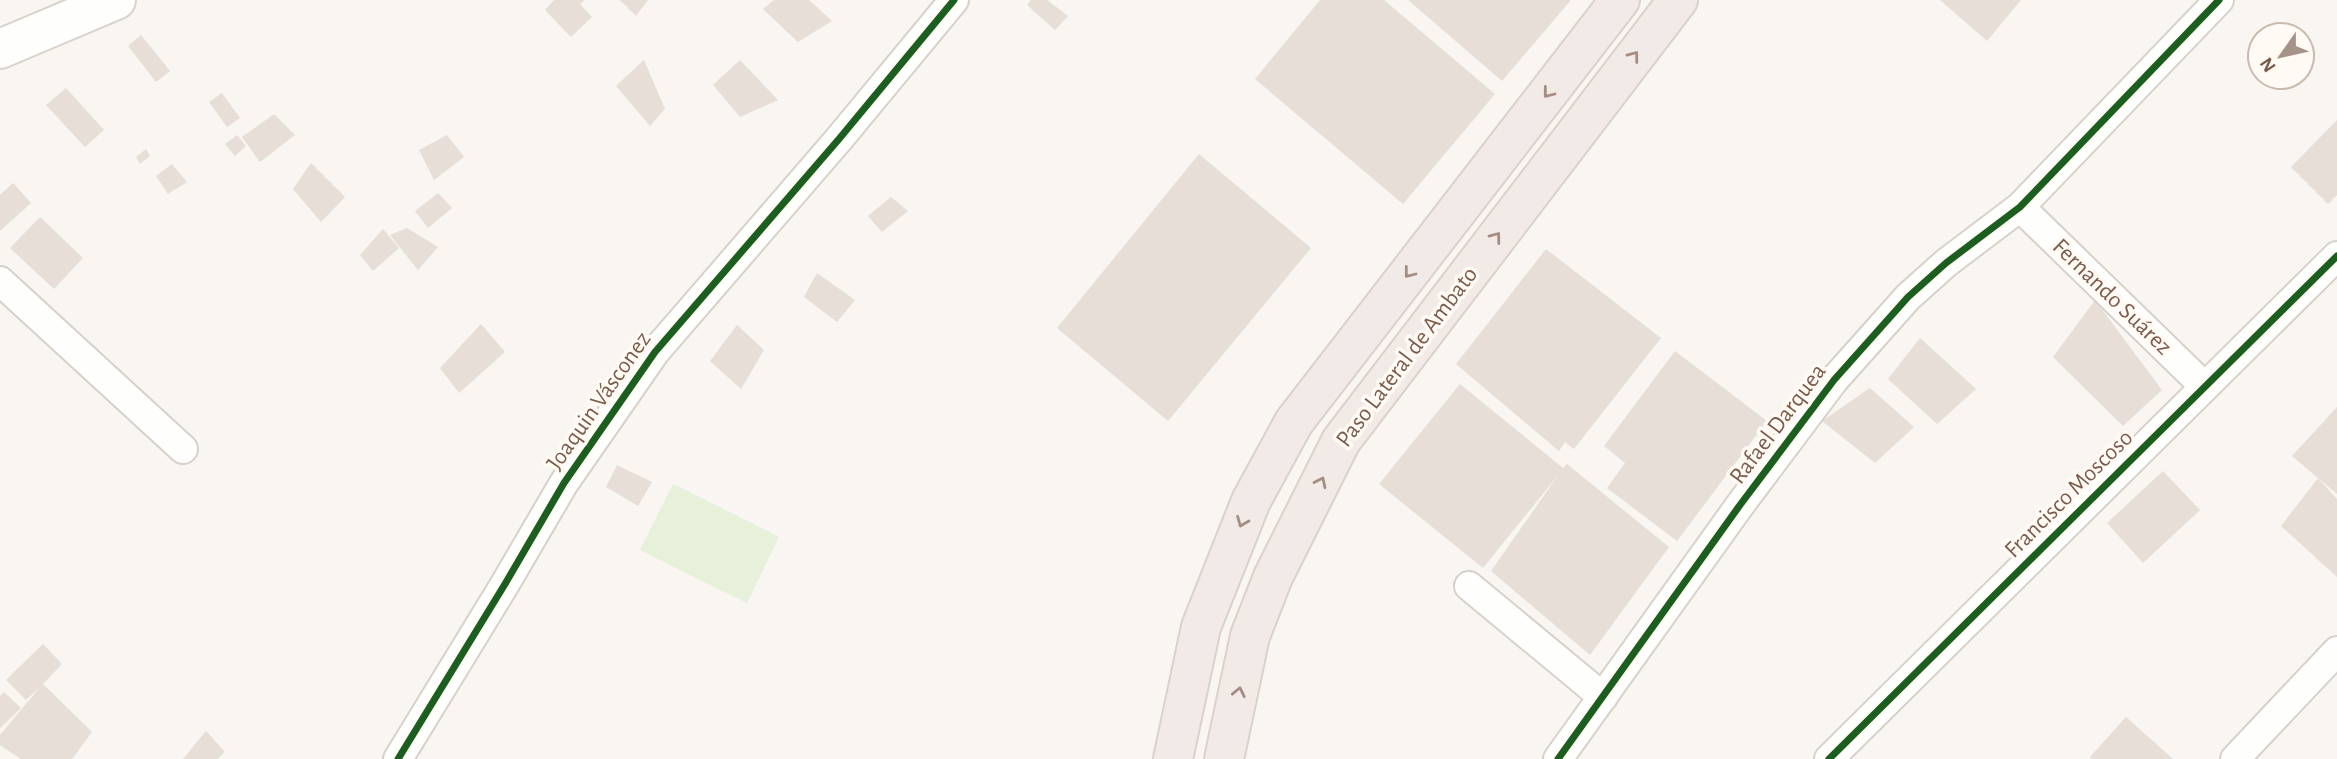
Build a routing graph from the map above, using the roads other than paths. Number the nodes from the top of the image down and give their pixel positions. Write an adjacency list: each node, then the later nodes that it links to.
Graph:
1 (116, 0): 6 (street)
2 (954, 0): 16 (street, Joaquin Vásconez)
3 (1620, 0): 17 (highway, Paso Lateral de Ambato, one-way to 17)
4 (1678, 0): 18 (highway, Paso Lateral de Ambato, one-way to 4)
5 (2219, 0): 7 (street, Rafael Darquea)
6 (0, 49)
7 (2020, 207): 10 (street, Fernando Suárez); 14 (street, Rafael Darquea)
8 (2337, 256): 10 (street, Francisco Moscoso)
9 (0, 281): 11 (street)
10 (2204, 386): 19 (street, Francisco Moscoso)
11 (183, 449)
12 (1469, 586): 14 (street)
13 (2337, 650): 20 (street)
14 (1603, 696): 15 (street, Rafael Darquea)
15 (1567, 755)
16 (398, 759)
17 (1173, 759)
18 (1224, 759)
19 (1829, 759)
20 (2235, 759)

